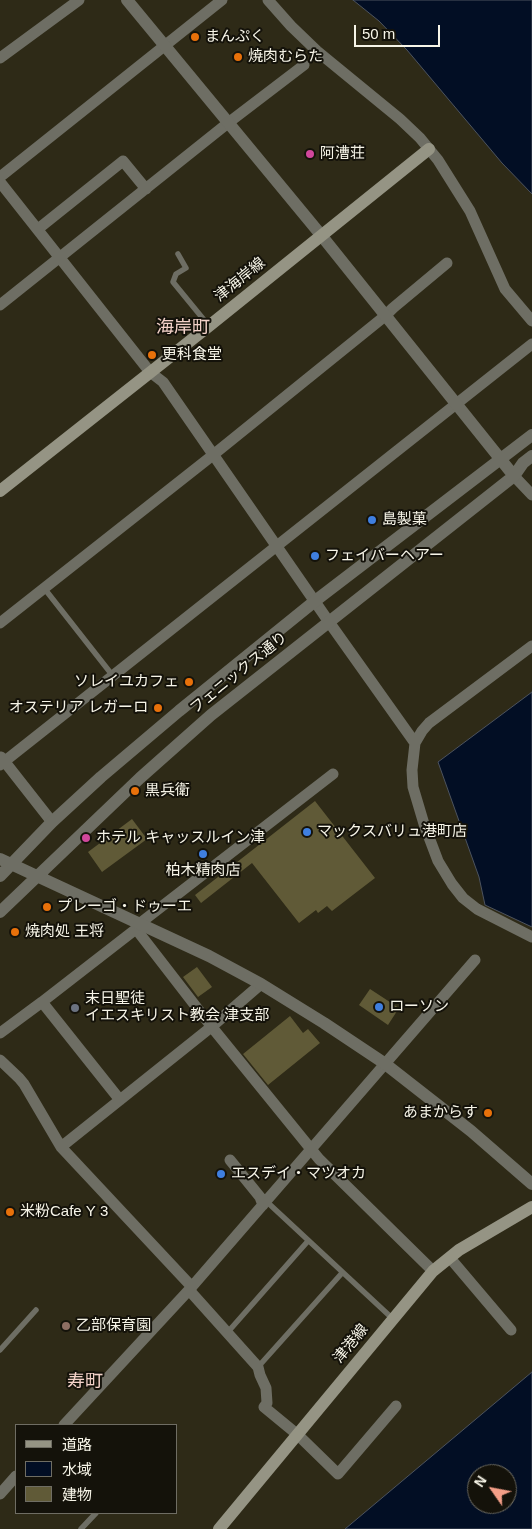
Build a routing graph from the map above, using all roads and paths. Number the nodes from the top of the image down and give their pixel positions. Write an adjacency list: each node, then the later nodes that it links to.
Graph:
1 (79, 0): 6 (street)
2 (127, 0): 5 (street)
3 (222, 0): 5 (street)
4 (268, 0): 9 (street)
5 (164, 46): 8 (street); 10 (street)
6 (0, 58)
7 (304, 65): 8 (street)
8 (228, 123): 12 (street); 14 (street)
9 (429, 149): 14 (main road, 津海岸線); 20 (street)
10 (0, 177)
11 (0, 182): 13 (street)
12 (146, 189): 13 (street); 16 (street)
13 (38, 229): 16 (street)
14 (321, 236): 19 (street); 21 (main road, 津海岸線)
15 (178, 254): 21 (lane)
16 (60, 258): 18 (street); 23 (street)
17 (447, 263): 19 (street)
18 (0, 305)
19 (385, 316): 24 (street); 26 (street)
20 (532, 321)
21 (209, 326): 23 (main road, 津海岸線)
22 (532, 344): 24 (street)
23 (150, 372): 26 (street); 30 (main road, 津海岸線)
24 (457, 404): 28 (street); 32 (street)
25 (532, 435): 28 (street, フェニックス通り)
26 (213, 455): 32 (street); 33 (street)
27 (532, 456): 29 (street, フェニックス通り)
28 (500, 459): 29 (street); 34 (street, フェニックス通り)
29 (514, 476): 31 (street); 35 (street, フェニックス通り)
30 (0, 491)
31 (532, 494)
32 (277, 547): 34 (street); 38 (street)
33 (44, 588): 36 (street); 38 (lane)
34 (315, 601): 35 (street); 42 (street, フェニックス通り)
35 (329, 622): 39 (street); 45 (street, フェニックス通り)
36 (0, 623)
37 (532, 646): 39 (street)
38 (113, 676): 40 (street)
39 (414, 743): 48 (street)
40 (2, 761): 42 (street)
41 (333, 774): 47 (street)
42 (52, 822): 43 (street, フェニックス通り)
43 (6, 862): 44 (street, フェニックス通り); 45 (street)
44 (0, 876)
45 (38, 877): 46 (street, フェニックス通り); 47 (street)
46 (0, 912)
47 (137, 927): 50 (street); 51 (street); 52 (street)
48 (532, 937)
49 (475, 960): 55 (street)
50 (261, 984): 52 (street); 55 (street)
51 (42, 1002): 53 (street); 56 (street)
52 (212, 1026): 56 (street); 58 (street)
53 (0, 1033)
54 (0, 1060): 57 (street)
55 (384, 1064): 58 (street); 60 (street)
56 (120, 1100): 57 (street)
57 (61, 1147): 67 (street)
58 (311, 1149): 61 (street); 65 (street)
59 (230, 1160): 61 (street)
60 (532, 1184)
61 (264, 1203): 63 (lane); 67 (street)
62 (532, 1207): 64 (main road, 津港線)
63 (308, 1241): 66 (lane); 71 (lane)
64 (450, 1258): 65 (main road, 津港線); 70 (street)
65 (433, 1271): 69 (main road, 津港線)
66 (342, 1273): 69 (lane); 73 (lane)
67 (190, 1289): 71 (street); 75 (street)
68 (36, 1310): 72 (lane)
69 (393, 1319): 76 (main road, 津港線)
70 (511, 1330)
71 (227, 1333): 73 (street)
72 (0, 1350)
73 (258, 1367): 76 (street)
74 (396, 1406): 76 (street)
75 (65, 1424)
76 (298, 1435): 81 (main road, 津港線)
77 (15, 1477): 78 (street)
78 (0, 1494)
79 (95, 1514): 80 (lane)
80 (81, 1529)
81 (219, 1529)

